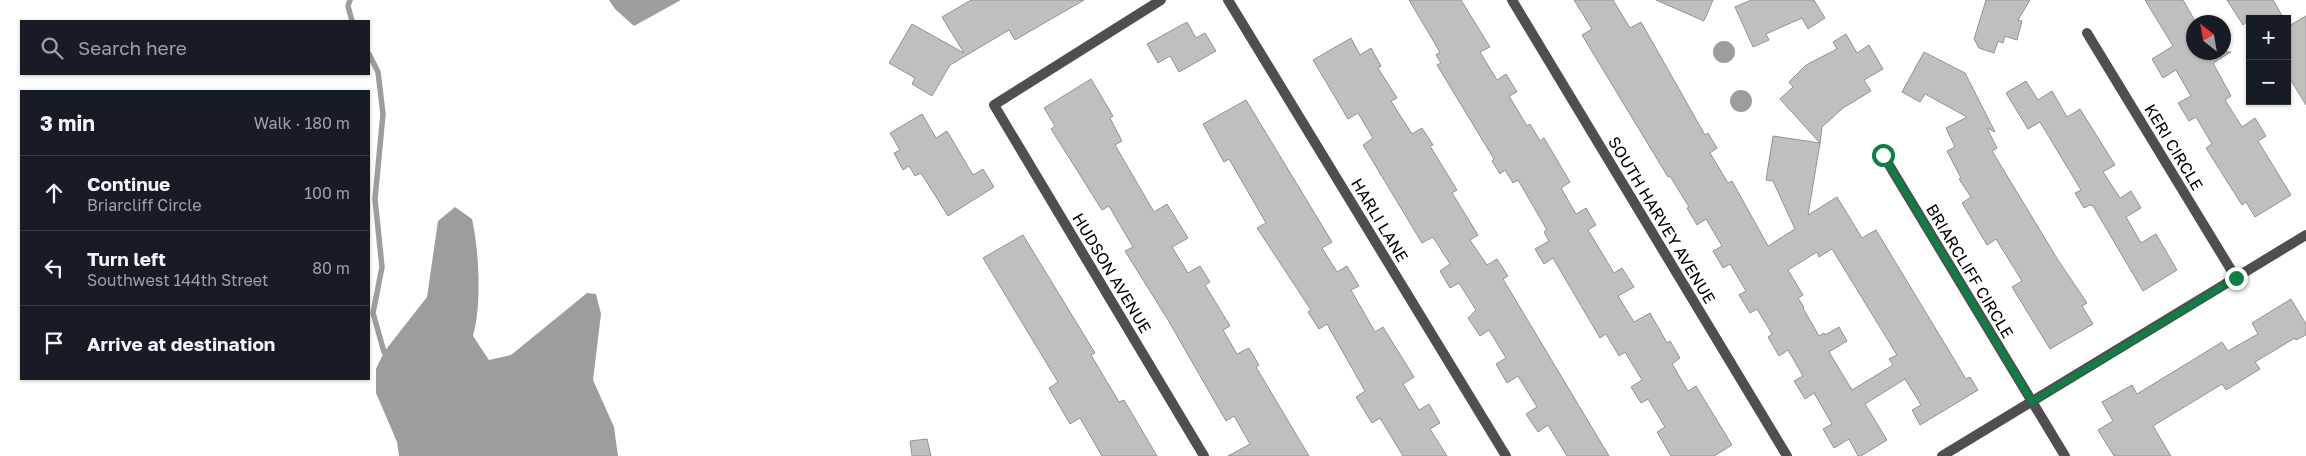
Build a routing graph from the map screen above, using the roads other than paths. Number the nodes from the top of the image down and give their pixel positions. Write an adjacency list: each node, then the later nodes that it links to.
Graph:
1 (1160, 0): 9 (street, HUDSON AVENUE)
2 (1228, 0): 10 (street, HARLI LANE)
3 (1512, 0): 11 (street, SOUTH HARVEY AVENUE)
4 (2086, 33): 7 (street, KERI CIRCLE)
5 (1883, 155): 8 (street, BRIARCLIFF CIRCLE)
6 (2306, 235): 7 (street)
7 (2236, 278): 8 (street)
8 (2032, 402): 12 (street); 13 (street, BRIARCLIFF CIRCLE)
9 (1204, 456)
10 (1506, 456)
11 (1787, 456)
12 (1942, 456)
13 (2065, 456)

